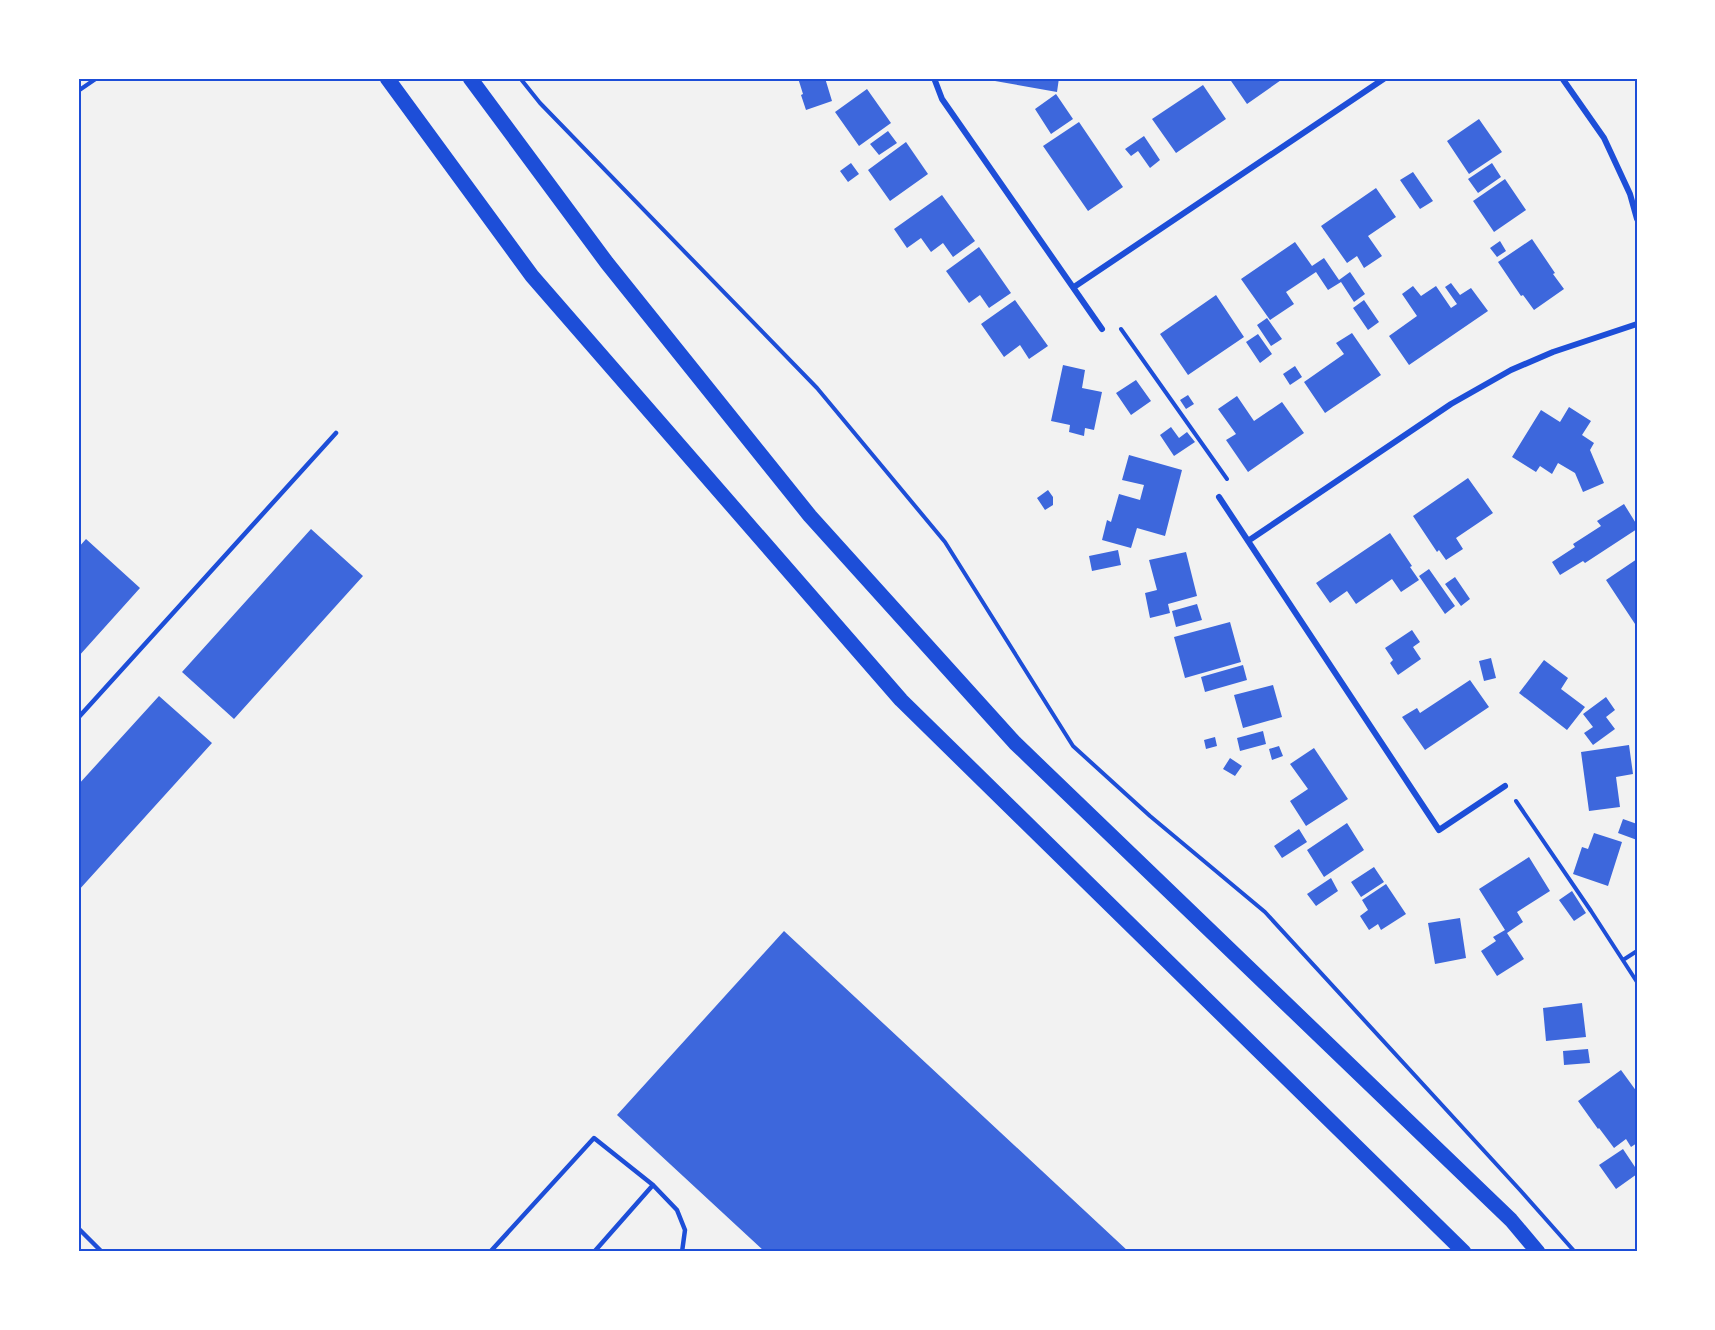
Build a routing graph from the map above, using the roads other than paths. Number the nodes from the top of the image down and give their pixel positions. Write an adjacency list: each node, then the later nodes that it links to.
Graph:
1 (387, 78): 21 (main road)
2 (470, 78): 22 (main road)
3 (934, 78): 7 (street)
4 (1384, 78): 7 (street)
5 (1562, 78): 6 (street)
6 (1637, 219)
7 (1074, 287): 9 (street)
8 (1637, 324): 12 (street)
9 (1102, 329)
10 (336, 433): 13 (lane)
11 (1219, 497): 12 (street)
12 (1248, 541): 14 (street)
13 (78, 718)
14 (1505, 786)
15 (653, 1185): 18 (lane); 19 (lane); 20 (lane)
16 (78, 1228): 17 (lane)
17 (102, 1252)
18 (490, 1252)
19 (594, 1252)
20 (682, 1252)
21 (1464, 1252)
22 (1538, 1252)

